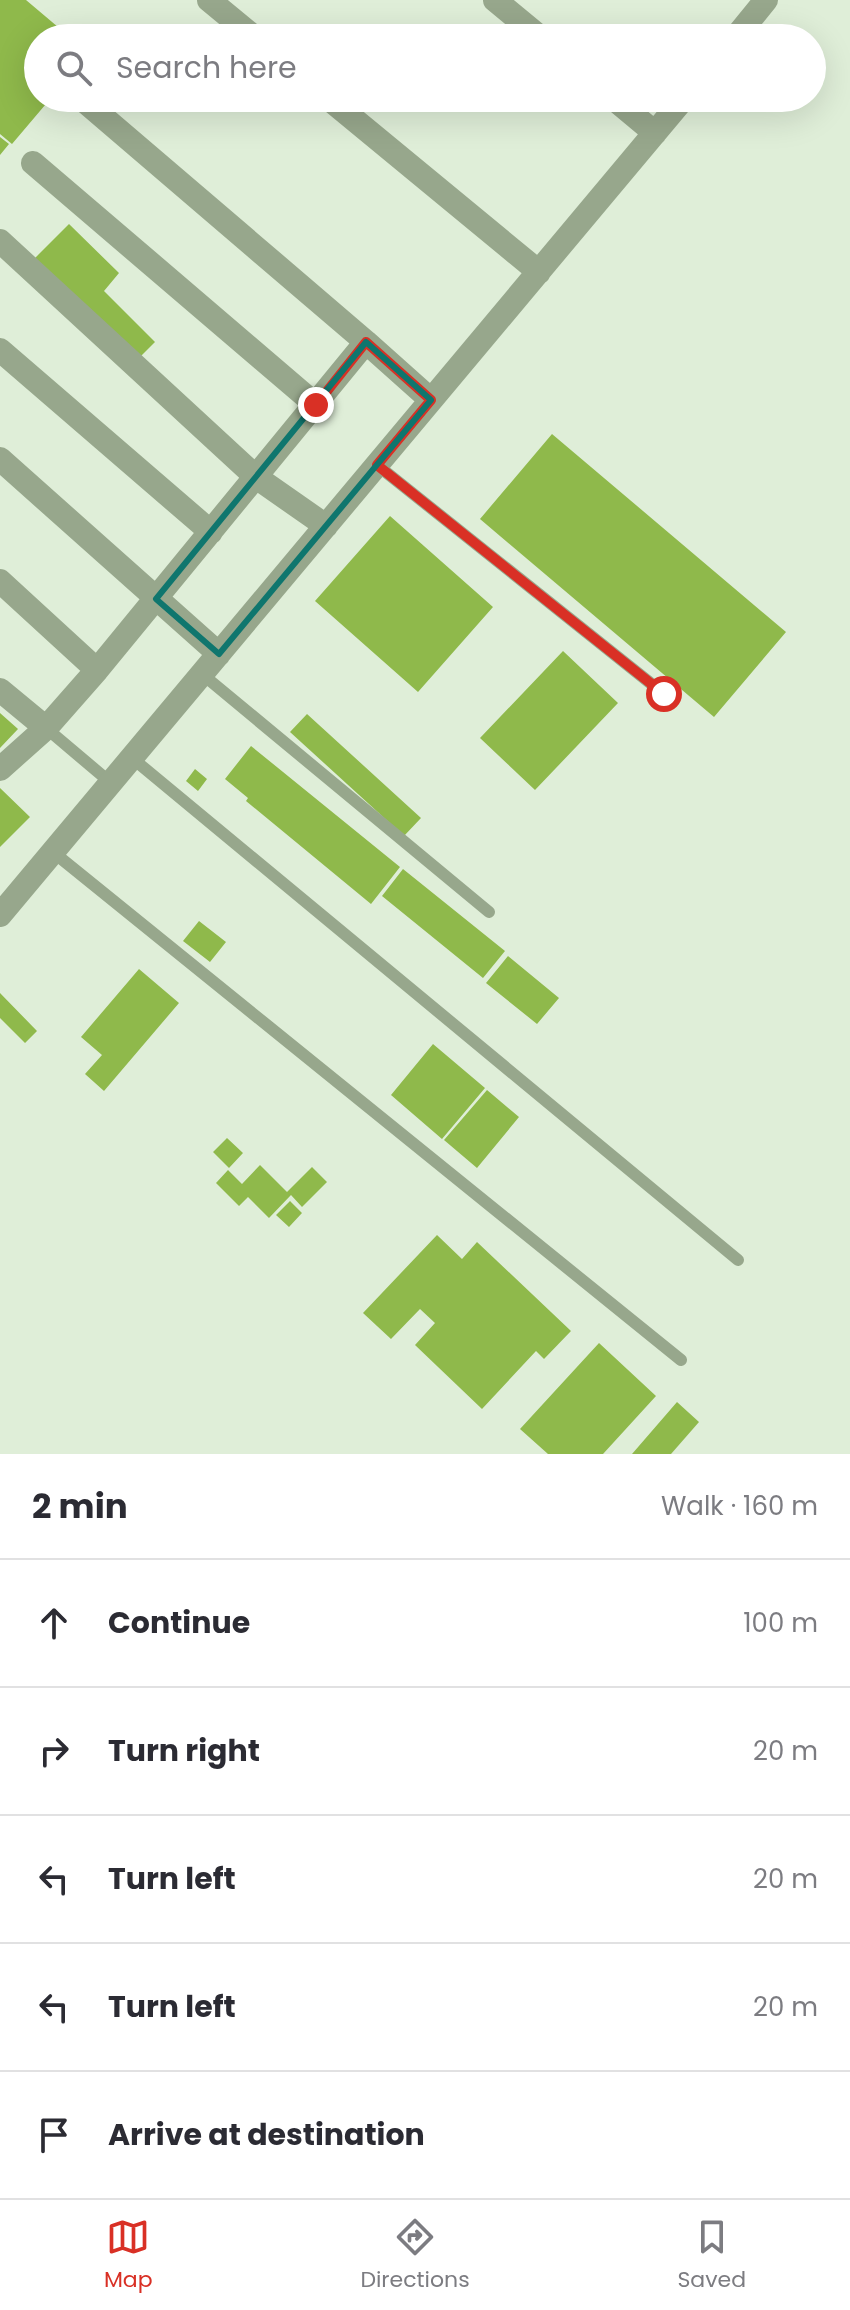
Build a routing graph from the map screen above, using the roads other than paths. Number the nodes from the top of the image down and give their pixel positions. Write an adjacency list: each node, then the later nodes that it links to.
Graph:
1 (209, 0): 4 (street)
2 (495, 0): 5 (street)
3 (766, 0): 6 (street)
4 (238, 24)
5 (524, 24)
6 (746, 24)
7 (97, 112): 15 (street)
8 (345, 112): 14 (street)
9 (630, 112): 11 (street)
10 (672, 112): 11 (street)
11 (655, 133): 14 (street)
12 (33, 163): 18 (street)
13 (0, 241): 21 (street)
14 (539, 272): 17 (street)
15 (366, 342): 17 (street); 18 (street)
16 (0, 350): 23 (street)
17 (431, 400): 20 (street)
18 (316, 405): 21 (street)
19 (0, 459): 25 (street)
20 (377, 465): 22 (street); 30 (lane)
21 (256, 477): 22 (street); 23 (street)
22 (326, 526): 26 (street)
23 (211, 532): 25 (street)
24 (0, 581): 27 (street)
25 (156, 599): 26 (street); 27 (street)
26 (219, 654): 28 (street)
27 (97, 670): 31 (street)
28 (202, 674): 32 (street); 36 (lane)
29 (0, 690): 31 (street)
30 (664, 694)
31 (46, 728): 33 (street); 34 (lane)
32 (132, 758): 34 (street); 38 (lane)
33 (0, 769)
34 (111, 783): 35 (street)
35 (53, 852): 37 (street); 39 (lane)
36 (489, 912)
37 (0, 915)
38 (738, 1260)
39 (681, 1360)

